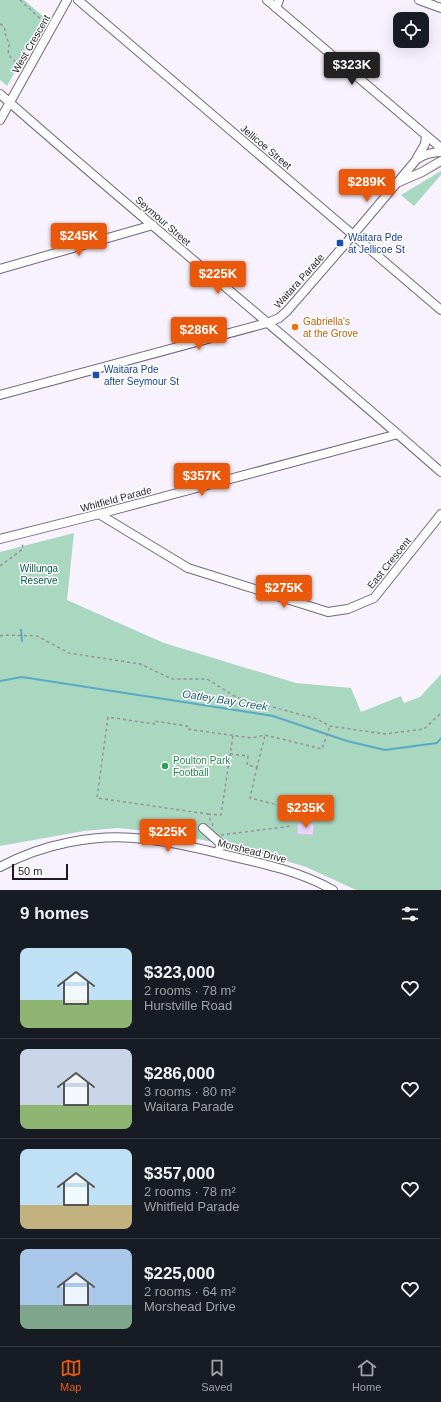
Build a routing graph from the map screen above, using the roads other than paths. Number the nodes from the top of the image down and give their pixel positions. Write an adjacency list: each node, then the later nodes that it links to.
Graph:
1 (67, 0): 8 (street, West Crescent)
2 (78, 0): 17 (street, Jellicoe Street)
3 (267, 0): 5 (street)
4 (419, 0): 6 (street)
5 (277, 4): 10 (street)
6 (441, 8)
7 (0, 94): 8 (street, Seymour Street)
8 (9, 102): 9 (street, West Crescent); 16 (street, Seymour Street)
9 (0, 120)
10 (426, 136): 11 (street); 13 (street, Waitara Parade)
11 (441, 148)
12 (441, 152): 13 (street)
13 (416, 159): 15 (street, Waitara Parade)
14 (441, 161): 15 (street, Waitara Parade)
15 (397, 183): 17 (street, Waitara Parade)
16 (153, 225): 18 (street); 20 (street, Seymour Street)
17 (353, 235): 19 (street, Jellicoe Street); 20 (street, Waitara Parade)
18 (0, 269)
19 (441, 310)
20 (267, 323): 21 (street, Waitara Parade); 22 (street, Seymour Street)
21 (0, 395)
22 (398, 434): 23 (street, Seymour Street); 24 (street, Whitfield Parade)
23 (441, 472)
24 (99, 514): 25 (street, East Crescent); 26 (street, Whitfield Parade)
25 (441, 514)
26 (0, 539)
27 (203, 828): 28 (street)
28 (218, 853): 29 (street, Morshead Drive); 30 (street, Morshead Drive)
29 (0, 867)
30 (333, 890)

